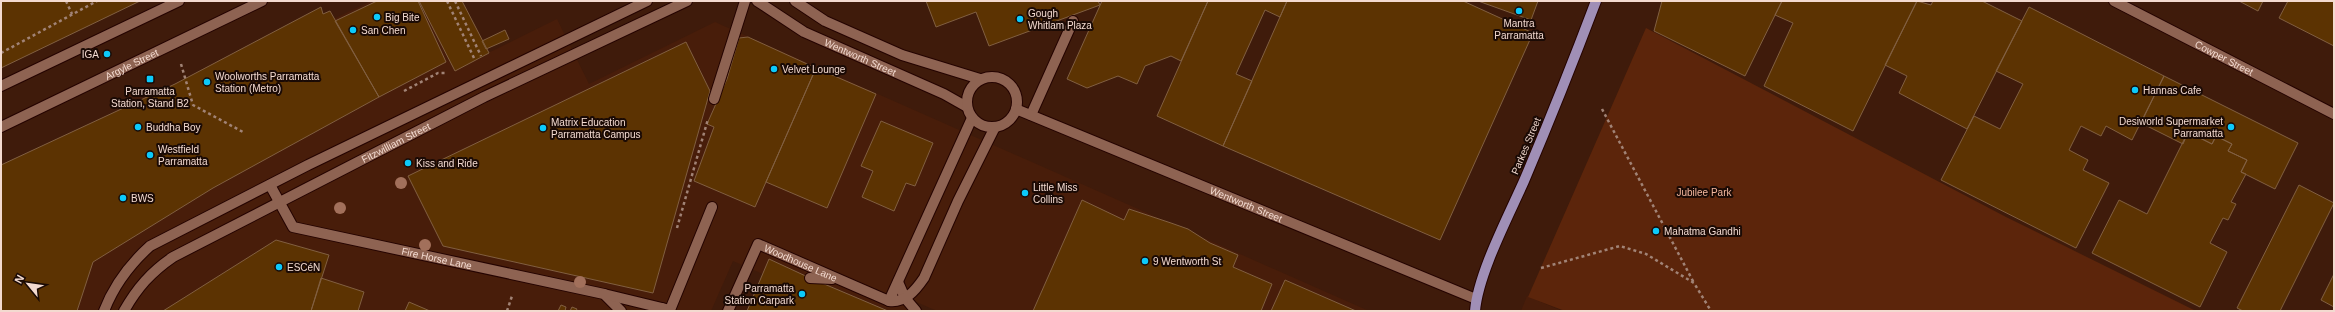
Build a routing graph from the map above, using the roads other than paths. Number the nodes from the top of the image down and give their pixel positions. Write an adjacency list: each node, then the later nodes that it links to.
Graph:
1 (179, 1): 12 (street)
2 (262, 1): 19 (street, Argyle Street)
3 (647, 1): 21 (street, Fitzwilliam Street)
4 (687, 1): 22 (street, Fitzwilliam Street)
5 (745, 1): 13 (street)
6 (757, 1): 14 (street, Wentworth Street)
7 (795, 1): 11 (street, Wentworth Street)
8 (1596, 1): 29 (main road, Parkes Street)
9 (2114, 1): 16 (street, Cowper Street)
10 (1073, 21): 17 (street)
11 (980, 79): 14 (street); 15 (street)
12 (1, 86)
13 (714, 99)
14 (967, 107): 18 (street)
15 (1016, 109): 17 (street, Wentworth Street); 20 (street)
16 (2334, 114)
17 (1031, 115): 29 (street, Wentworth Street)
18 (972, 118): 20 (street); 26 (street)
19 (1, 127)
20 (995, 127): 28 (street)
21 (270, 185): 22 (street, Fire Horse Lane); 31 (street, Fitzwilliam Street)
22 (279, 202): 27 (street, Fire Horse Lane); 32 (street, Fitzwilliam Street)
23 (712, 206): 27 (street, Fire Horse Lane)
24 (810, 278): 25 (street)
25 (840, 280): 30 (street, Woodhouse Lane); 34 (street, Woodhouse Lane)
26 (898, 282): 28 (street); 30 (street)
27 (604, 294): 33 (street)
28 (906, 298): 30 (street); 35 (street)
29 (1476, 299): 36 (main road, Parkes Street); 37 (main road, Parkes Street)
30 (889, 301)
31 (104, 311)
32 (124, 311)
33 (621, 311)
34 (728, 311)
35 (916, 311)
36 (1468, 311)
37 (1475, 311)

